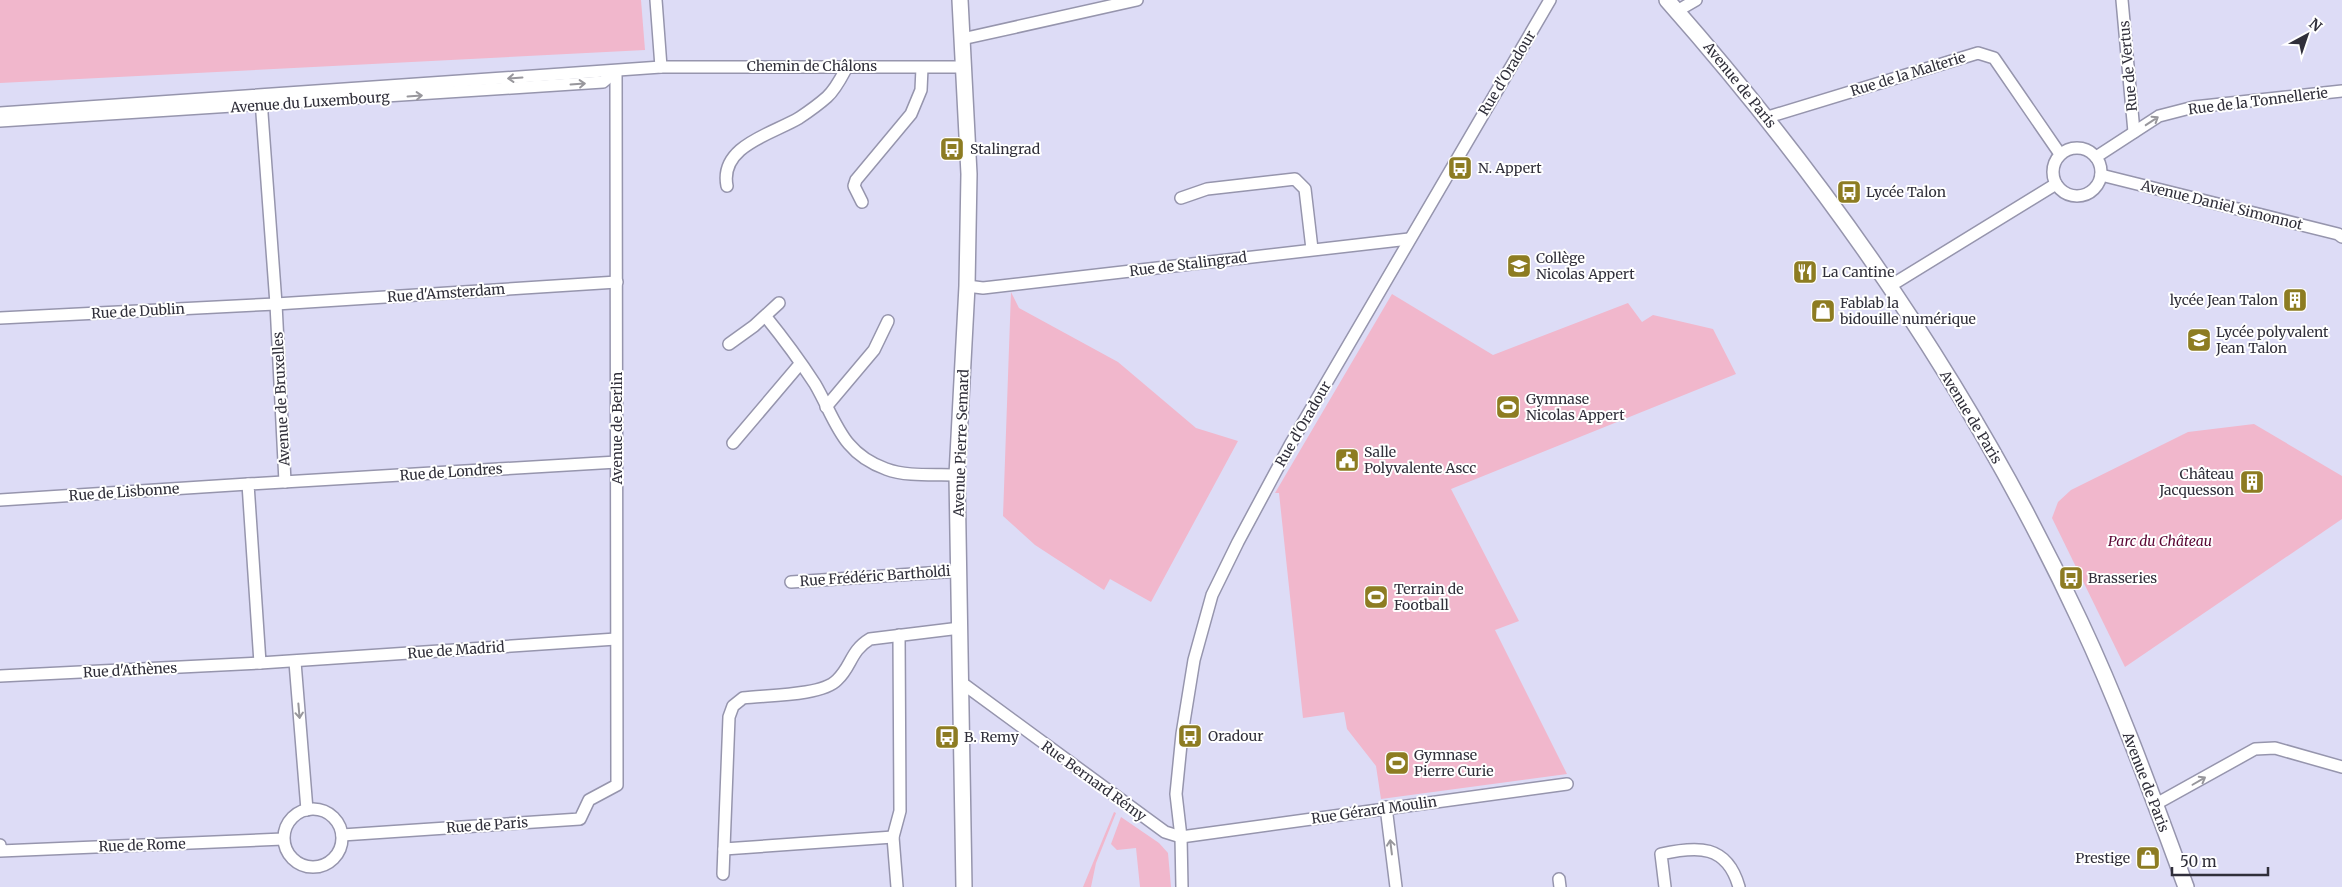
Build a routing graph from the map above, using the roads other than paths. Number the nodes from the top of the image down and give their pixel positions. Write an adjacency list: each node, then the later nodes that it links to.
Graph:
1 (656, 0): 11 (street)
2 (960, 0): 8 (main road, Avenue Pierre Semard)
3 (1137, 0): 8 (street)
4 (1550, 0): 28 (street, Rue d'Oradour)
5 (1696, 0): 7 (street)
6 (2122, 0): 19 (street, Rue de Vertus)
7 (1672, 6): 17 (main road, Avenue de Paris)
8 (962, 38): 10 (main road, Avenue Pierre Semard)
9 (848, 65): 11 (street, Chemin de Châlons); 12 (street, Chemin de Châlons); 24 (street)
10 (964, 66): 12 (street, Chemin de Châlons); 31 (main road, Avenue Pierre Semard)
11 (661, 67): 13 (street, Avenue du Luxembourg)
12 (922, 68): 26 (street)
13 (616, 71): 15 (street, Avenue du Luxembourg); 30 (street, Avenue de Berlin)
14 (2342, 91): 19 (street, Rue de la Tonnellerie, one-way to 14)
15 (261, 101): 16 (street, Avenue du Luxembourg); 18 (street, Avenue du Luxembourg); 34 (street, Avenue de Bruxelles)
16 (0, 113)
17 (1768, 117): 20 (street, Rue de la Malterie); 32 (main road, Avenue de Paris)
18 (0, 121)
19 (2134, 132): 21 (street, Rue de la Tonnellerie)
20 (2060, 154): 21 (street); 23 (street)
21 (2096, 157): 22 (street)
22 (2101, 175): 23 (street); 27 (street, Avenue Daniel Simonnot)
23 (2056, 184): 32 (street)
24 (727, 186)
25 (1182, 198): 29 (street)
26 (862, 202)
27 (2342, 238)
28 (1409, 239): 29 (street, Rue de Stalingrad); 64 (street, Rue d'Oradour)
29 (1312, 250): 31 (street, Rue de Stalingrad)
30 (617, 282): 34 (street, Rue d'Amsterdam); 42 (street, Avenue de Berlin)
31 (967, 286): 43 (main road, Avenue Pierre Semard)
32 (1890, 286): 59 (main road, Avenue de Paris)
33 (779, 303): 35 (street)
34 (276, 304): 36 (street, Rue de Dublin); 44 (street, Avenue de Bruxelles)
35 (766, 317): 38 (street); 39 (street)
36 (0, 318)
37 (888, 321): 40 (street)
38 (729, 344)
39 (800, 364): 40 (street); 41 (street)
40 (826, 407): 43 (street)
41 (733, 443)
42 (617, 462): 44 (street, Rue de Londres); 51 (street, Avenue de Berlin)
43 (957, 475): 47 (main road, Avenue Pierre Semard)
44 (285, 482): 45 (street, Avenue de Bruxelles)
45 (248, 484): 46 (street, Rue de Lisbonne); 53 (street)
46 (0, 500)
47 (959, 571): 48 (street, Rue Frédéric Bartholdi); 49 (main road, Avenue Pierre Semard)
48 (791, 582)
49 (960, 628): 50 (street); 55 (main road, Avenue Pierre Semard)
50 (899, 635): 63 (street); 67 (street)
51 (616, 640): 52 (street, Rue de Madrid); 57 (street, Avenue de Berlin)
52 (295, 662): 53 (street); 61 (street, one-way to 61)
53 (260, 663): 54 (street, Rue d'Athènes)
54 (0, 676)
55 (962, 683): 64 (street, Rue Bernard Rémy); 71 (main road, Avenue Pierre Semard)
56 (2342, 767): 59 (street, one-way to 56)
57 (617, 784): 62 (street, Rue de Paris)
58 (1567, 784): 60 (street, Rue Gérard Moulin)
59 (2156, 804): 76 (main road, Avenue de Paris)
60 (1386, 808): 64 (street, Rue Gérard Moulin); 73 (street, one-way to 60)
61 (307, 810): 62 (street); 65 (street)
62 (342, 835): 65 (street)
63 (893, 837): 67 (street); 70 (street)
64 (1181, 837): 72 (street, Rue d'Oradour)
65 (283, 839): 68 (street, Rue de Rome)
66 (0, 845): 68 (street)
67 (724, 849): 69 (street)
68 (0, 851)
69 (722, 874)
70 (896, 887)
71 (964, 887)
72 (1182, 887)
73 (1396, 887)
74 (1665, 887): 75 (street)
75 (1739, 887)
76 (2186, 887)

